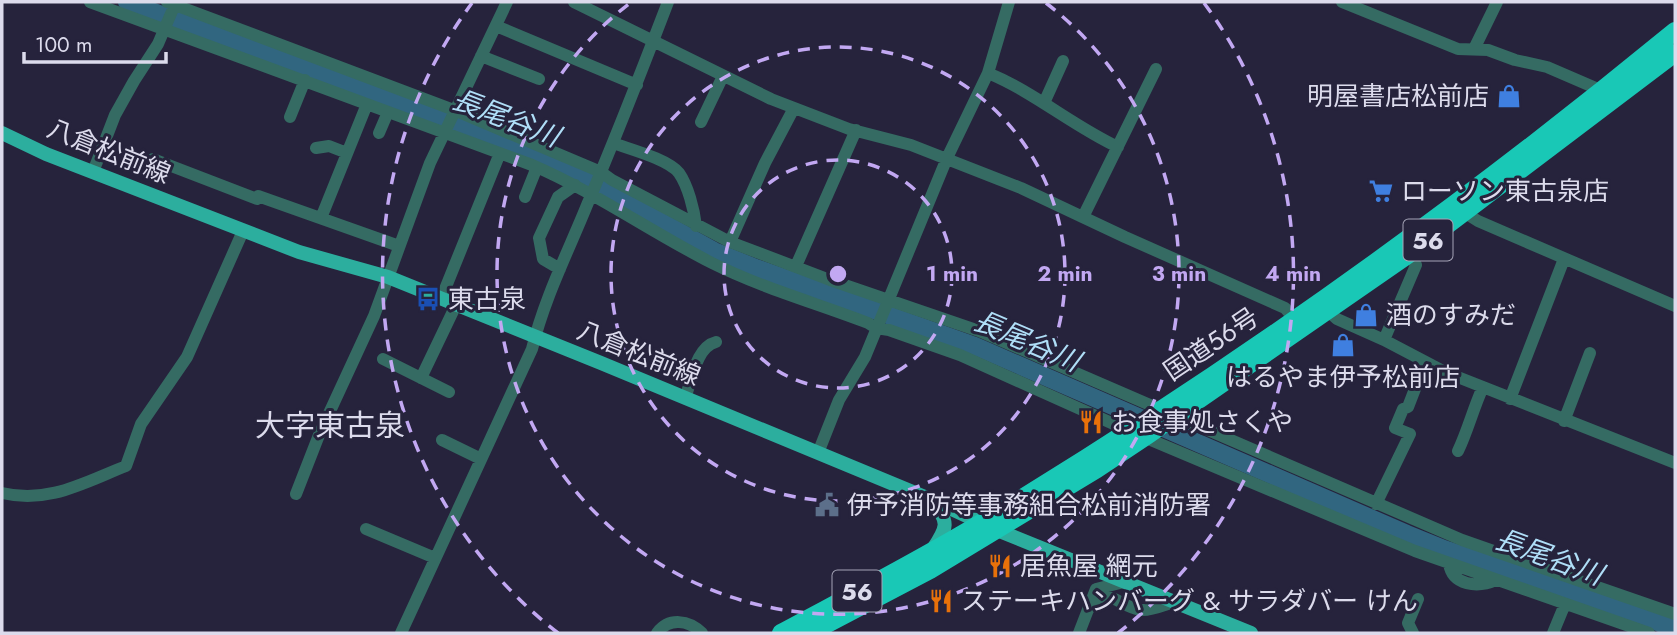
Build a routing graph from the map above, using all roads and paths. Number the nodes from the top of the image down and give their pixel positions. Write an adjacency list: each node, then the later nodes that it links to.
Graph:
1 (90, 2): 10 (street)
2 (507, 2): 9 (street)
3 (574, 2): 12 (street)
4 (668, 2): 12 (street)
5 (1009, 2): 18 (street)
6 (1342, 2): 13 (street)
7 (1497, 2): 13 (street)
8 (173, 4): 10 (street); 27 (street)
9 (496, 26): 15 (street); 22 (street)
10 (165, 29): 21 (street); 43 (street)
11 (1675, 32): 23 (highway, 国道56号 / 56)
12 (654, 41): 19 (street); 22 (street)
13 (1474, 49): 23 (street)
14 (1675, 53): 23 (highway, 国道56号 / 56)
15 (481, 56): 20 (street); 27 (street)
16 (1063, 61): 24 (street)
17 (1156, 69): 36 (street)
18 (988, 73): 24 (street); 40 (street)
19 (723, 76): 26 (street); 30 (street)
20 (539, 79)
21 (305, 80): 25 (street); 29 (street)
22 (637, 85): 35 (street)
23 (1609, 94): 48 (highway, 国道56号 / 56)
24 (1044, 103): 36 (street)
25 (367, 104): 28 (street); 38 (street)
26 (794, 108): 31 (street); 53 (street)
27 (453, 111): 32 (street); 44 (street)
28 (388, 112): 32 (street); 34 (street)
29 (290, 117)
30 (701, 122)
31 (856, 131): 40 (street); 57 (street)
32 (444, 132): 39 (street); 54 (street)
33 (2, 133): 43 (main road, 八倉松前線)
34 (379, 133)
35 (613, 143): 44 (street); 51 (street)
36 (1118, 147): 49 (street)
37 (316, 148): 38 (street)
38 (347, 153): 50 (street)
39 (500, 153): 42 (street); 60 (street)
40 (947, 158): 49 (street); 61 (street)
41 (153, 159): 50 (street)
42 (537, 167): 45 (street); 47 (street)
43 (93, 172): 52 (main road, 八倉松前線)
44 (600, 173): 46 (street); 51 (street)
45 (575, 185): 46 (street); 58 (street)
46 (592, 194): 58 (street); 66 (street)
47 (525, 197)
48 (1459, 209): 55 (highway, 国道56号 / 56); 56 (street); 65 (highway, 国道56号 / 56)
49 (1083, 217): 65 (street)
50 (321, 218): 54 (street)
51 (696, 226): 53 (street)
52 (243, 231): 59 (main road, 八倉松前線); 86 (street)
53 (730, 242): 57 (street)
54 (399, 246): 59 (street)
55 (1409, 254): 64 (highway, 国道56号 / 56); 68 (street)
56 (1564, 259): 63 (street); 77 (street)
57 (796, 266): 61 (street)
58 (560, 269): 67 (street)
59 (388, 277): 60 (main road, 八倉松前線); 87 (street)
60 (441, 299): 62 (main road, 八倉松前線)
61 (886, 301): 66 (street); 78 (street)
62 (456, 305): 67 (main road, 八倉松前線); 73 (street)
63 (1675, 306)
64 (1328, 311): 65 (highway, 国道56号 / 56); 68 (street)
65 (1299, 324): 78 (highway, 国道56号 / 56)
66 (876, 326): 80 (street); 83 (street)
67 (535, 337): 76 (main road, 八倉松前線); 84 (street)
68 (1384, 340): 72 (street)
69 (716, 342): 76 (street)
70 (1590, 353): 79 (street)
71 (383, 359): 73 (street)
72 (1425, 363): 74 (street); 89 (street)
73 (421, 378): 75 (street)
74 (1483, 387): 77 (street); 82 (street)
75 (449, 392)
76 (685, 398): 83 (main road, 八倉松前線)
77 (1510, 399): 79 (street)
78 (1167, 413): 80 (highway, 国道56号 / 56); 89 (street)
79 (1564, 421): 85 (street)
80 (1138, 432): 90 (highway, 国道56号 / 56); 92 (highway, 国道56号 / 56); 98 (street)
81 (442, 440): 84 (street)
82 (1458, 452)
83 (818, 453): 88 (main road, 八倉松前線)
84 (481, 459): 94 (street)
85 (1675, 463)
86 (2, 493)
87 (296, 494)
88 (932, 500): 90 (main road, 八倉松前線); 93 (main road)
89 (1377, 504): 100 (street)
90 (980, 523): 92 (main road, 八倉松前線); 93 (highway, 国道56号 / 56)
91 (366, 529): 94 (street)
92 (997, 530): 95 (main road, 八倉松前線); 106 (highway, 国道56号 / 56)
93 (933, 549): 105 (highway, 国道56号 / 56)
94 (435, 558): 102 (street)
95 (1124, 582): 97 (main road, 八倉松前線); 99 (street)
96 (1418, 598): 109 (street)
97 (1174, 602): 99 (street); 108 (main road, 八倉松前線)
98 (1565, 604): 101 (street); 110 (street)
99 (1088, 610): 107 (street)
100 (1675, 614)
101 (1621, 629): 111 (street)
102 (401, 633)
103 (657, 633): 104 (street)
104 (702, 633)
105 (781, 633)
106 (810, 633)
107 (1079, 633)
108 (1251, 633)
109 (1413, 633)
110 (1553, 633)
111 (1649, 633)

